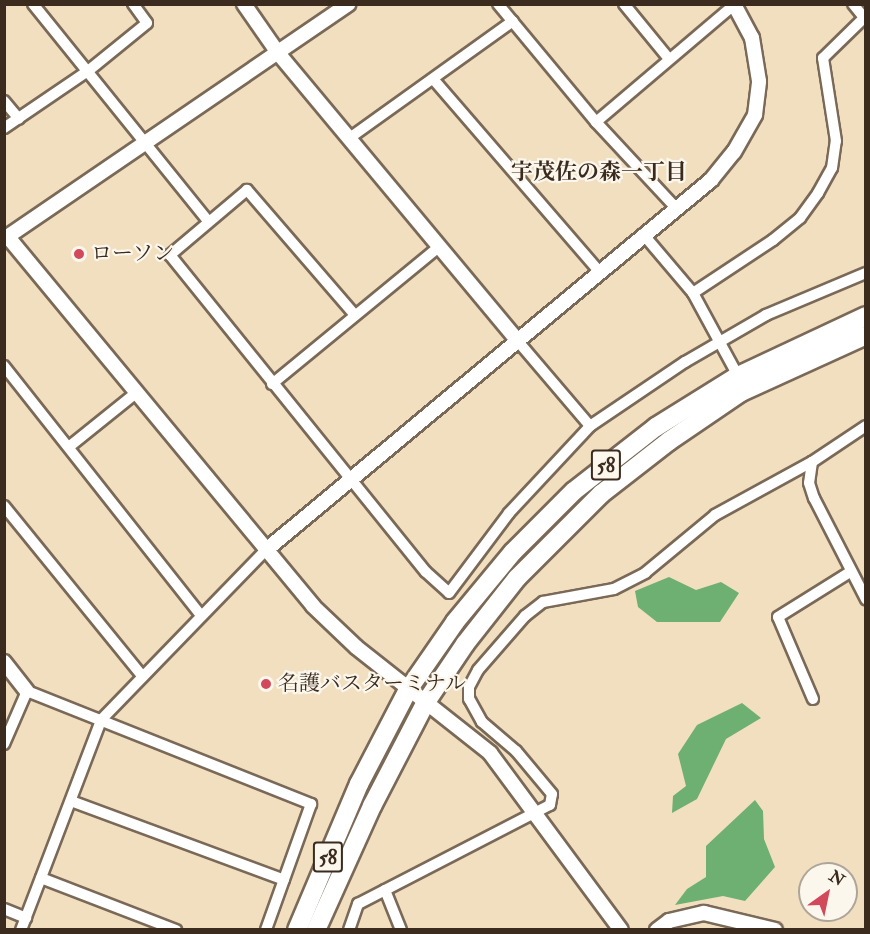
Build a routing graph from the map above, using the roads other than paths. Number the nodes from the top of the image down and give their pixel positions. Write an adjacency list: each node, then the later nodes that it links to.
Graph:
1 (33, 4): 13 (street)
2 (134, 4): 13 (street)
3 (244, 4): 11 (street)
4 (349, 4): 11 (street)
5 (498, 4): 10 (street)
6 (624, 4): 12 (street)
7 (853, 4): 9 (street)
8 (734, 5): 12 (street); 21 (street)
9 (865, 19): 28 (street)
10 (513, 21): 14 (street); 17 (street)
11 (278, 52): 19 (street); 20 (street)
12 (669, 59): 17 (street)
13 (88, 71): 16 (street); 20 (street)
14 (434, 80): 19 (street); 26 (street)
15 (4, 101): 16 (street)
16 (19, 118): 18 (street)
17 (596, 122): 21 (street)
18 (4, 128)
19 (351, 137): 25 (street)
20 (145, 146): 22 (street); 24 (street)
21 (676, 208): 23 (street)
22 (207, 220): 29 (street); 36 (street)
23 (644, 234): 26 (street); 28 (street)
24 (6, 237): 37 (street)
25 (439, 247): 29 (street); 32 (street)
26 (599, 271): 32 (street)
27 (866, 273): 33 (street)
28 (693, 293): 33 (street)
29 (354, 314): 36 (street)
30 (866, 316): 35 (highway, 58)
31 (866, 335): 53 (highway, 58)
32 (516, 339): 38 (street); 42 (street)
33 (719, 342): 35 (street); 38 (street)
34 (4, 366): 40 (street)
35 (738, 376): 50 (highway, 58)
36 (272, 384): 42 (street)
37 (136, 393): 40 (street); 44 (street)
38 (590, 426): 42 (street)
39 (866, 426): 41 (street)
40 (70, 447): 47 (street)
41 (812, 462): 45 (street); 57 (street)
42 (351, 477): 44 (street)
43 (4, 506): 49 (street)
44 (266, 550): 47 (street); 50 (street)
45 (850, 572): 46 (street); 52 (street)
46 (866, 599)
47 (200, 614): 49 (street)
48 (4, 662): 51 (street)
49 (142, 676): 54 (street)
50 (408, 690): 53 (street); 66 (highway, 58)
51 (27, 691): 54 (street); 55 (street)
52 (813, 699)
53 (426, 702): 57 (street); 67 (highway, 58)
54 (101, 720): 56 (street); 59 (street)
55 (4, 744)
56 (71, 801): 58 (street); 59 (street)
57 (537, 811): 60 (street); 70 (street)
58 (41, 878): 62 (street); 64 (street)
59 (284, 880): 65 (street)
60 (385, 890): 68 (street); 69 (street)
61 (4, 909): 62 (street)
62 (26, 918): 63 (street)
63 (21, 930)
64 (176, 930)
65 (266, 930)
66 (297, 930)
67 (316, 930)
68 (349, 930)
69 (401, 930)
70 (621, 930)
71 (657, 930): 72 (street)
72 (775, 930)

